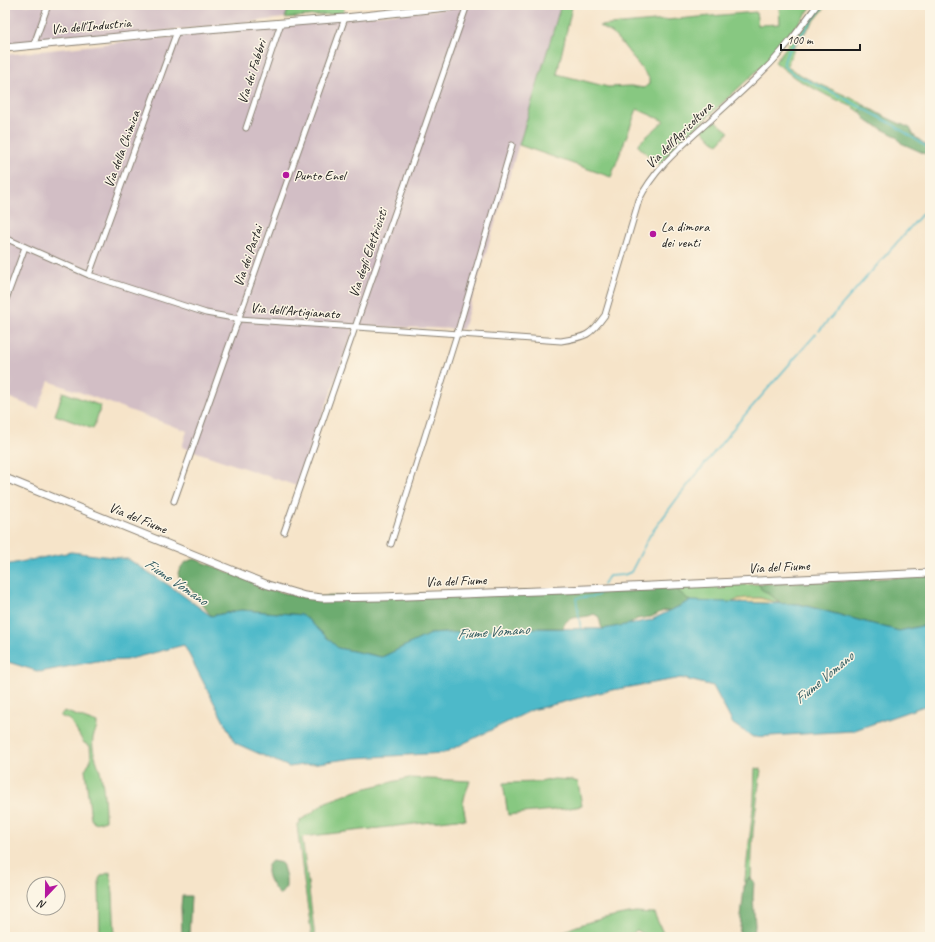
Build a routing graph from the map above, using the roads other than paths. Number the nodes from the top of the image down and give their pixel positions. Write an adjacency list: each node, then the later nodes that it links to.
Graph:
1 (48, 5): 7 (street)
2 (466, 5): 4 (street, Via dell'Industria); 16 (street, Via degli Elettricisti)
3 (816, 5): 17 (street, Via dell'Agricoltura)
4 (345, 18): 5 (street, Via dell'Industria); 15 (street, Via dei Pastai)
5 (281, 23): 6 (street, Via dell'Industria); 9 (street, Via dei Fabbri)
6 (177, 31): 7 (street, Via dell'Industria); 13 (street, Via della Chimica)
7 (34, 44): 8 (street, Via dell'Industria)
8 (5, 48)
9 (246, 128)
10 (512, 144): 18 (street)
11 (5, 238): 12 (street, Via dell'Artigianato)
12 (26, 247): 13 (street, Via dell'Artigianato); 14 (street)
13 (89, 275): 15 (street, Via dell'Artigianato)
14 (5, 302)
15 (238, 319): 16 (street, Via dell'Artigianato); 20 (street, Via dei Pastai)
16 (355, 327): 18 (street, Via dell'Artigianato); 21 (street, Via degli Elettricisti)
17 (594, 330): 18 (street, Via dell'Artigianato)
18 (457, 334): 22 (street)
19 (5, 478): 23 (street, Via del Fiume)
20 (174, 501)
21 (284, 532)
22 (392, 544)
23 (930, 573)

